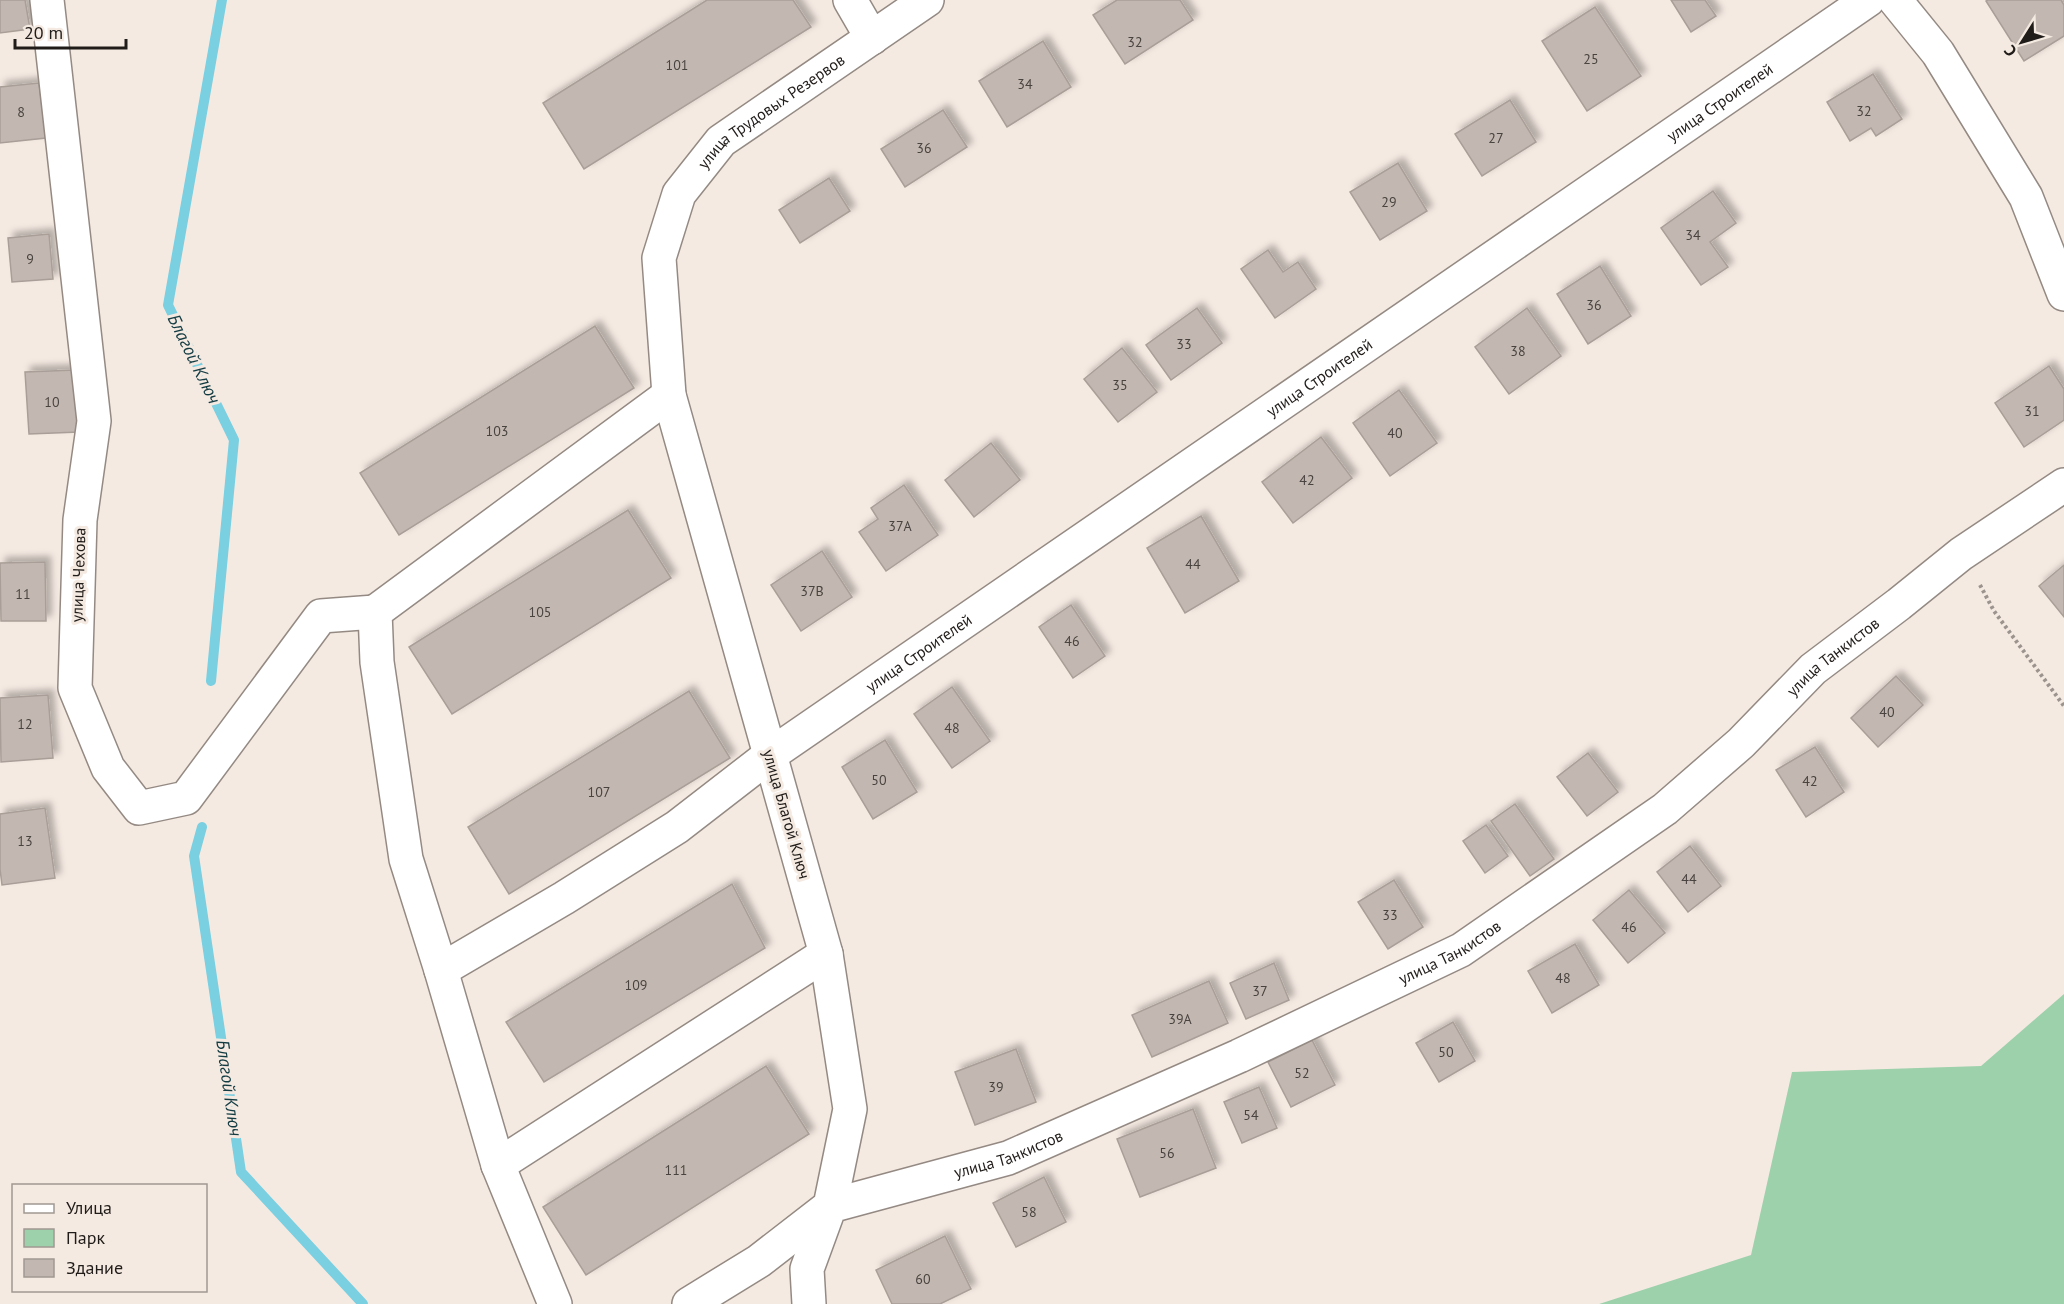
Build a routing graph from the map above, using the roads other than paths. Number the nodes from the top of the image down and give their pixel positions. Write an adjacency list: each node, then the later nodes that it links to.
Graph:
1 (47, 0): 11 (street, улица Чехова)
2 (850, 0): 6 (street)
3 (927, 0): 6 (street, улица Трудовых Резервов)
4 (1868, 0): 12 (street, улица Строителей)
5 (1895, 0): 8 (street)
6 (872, 38): 7 (street, улица Трудовых Резервов)
7 (659, 258): 9 (street, улица Благой Ключ)
8 (2064, 294)
9 (669, 395): 11 (street); 12 (street, улица Благой Ключ)
10 (2064, 485): 16 (street, улица Танкистов)
11 (375, 612): 14 (street)
12 (770, 755): 13 (street, улица Благой Ключ); 14 (street, улица Строителей)
13 (826, 954): 15 (street); 16 (street, улица Благой Ключ)
14 (441, 970): 15 (street)
15 (498, 1165): 17 (street)
16 (830, 1206): 18 (street); 19 (street)
17 (555, 1304)
18 (689, 1304)
19 (809, 1304)

